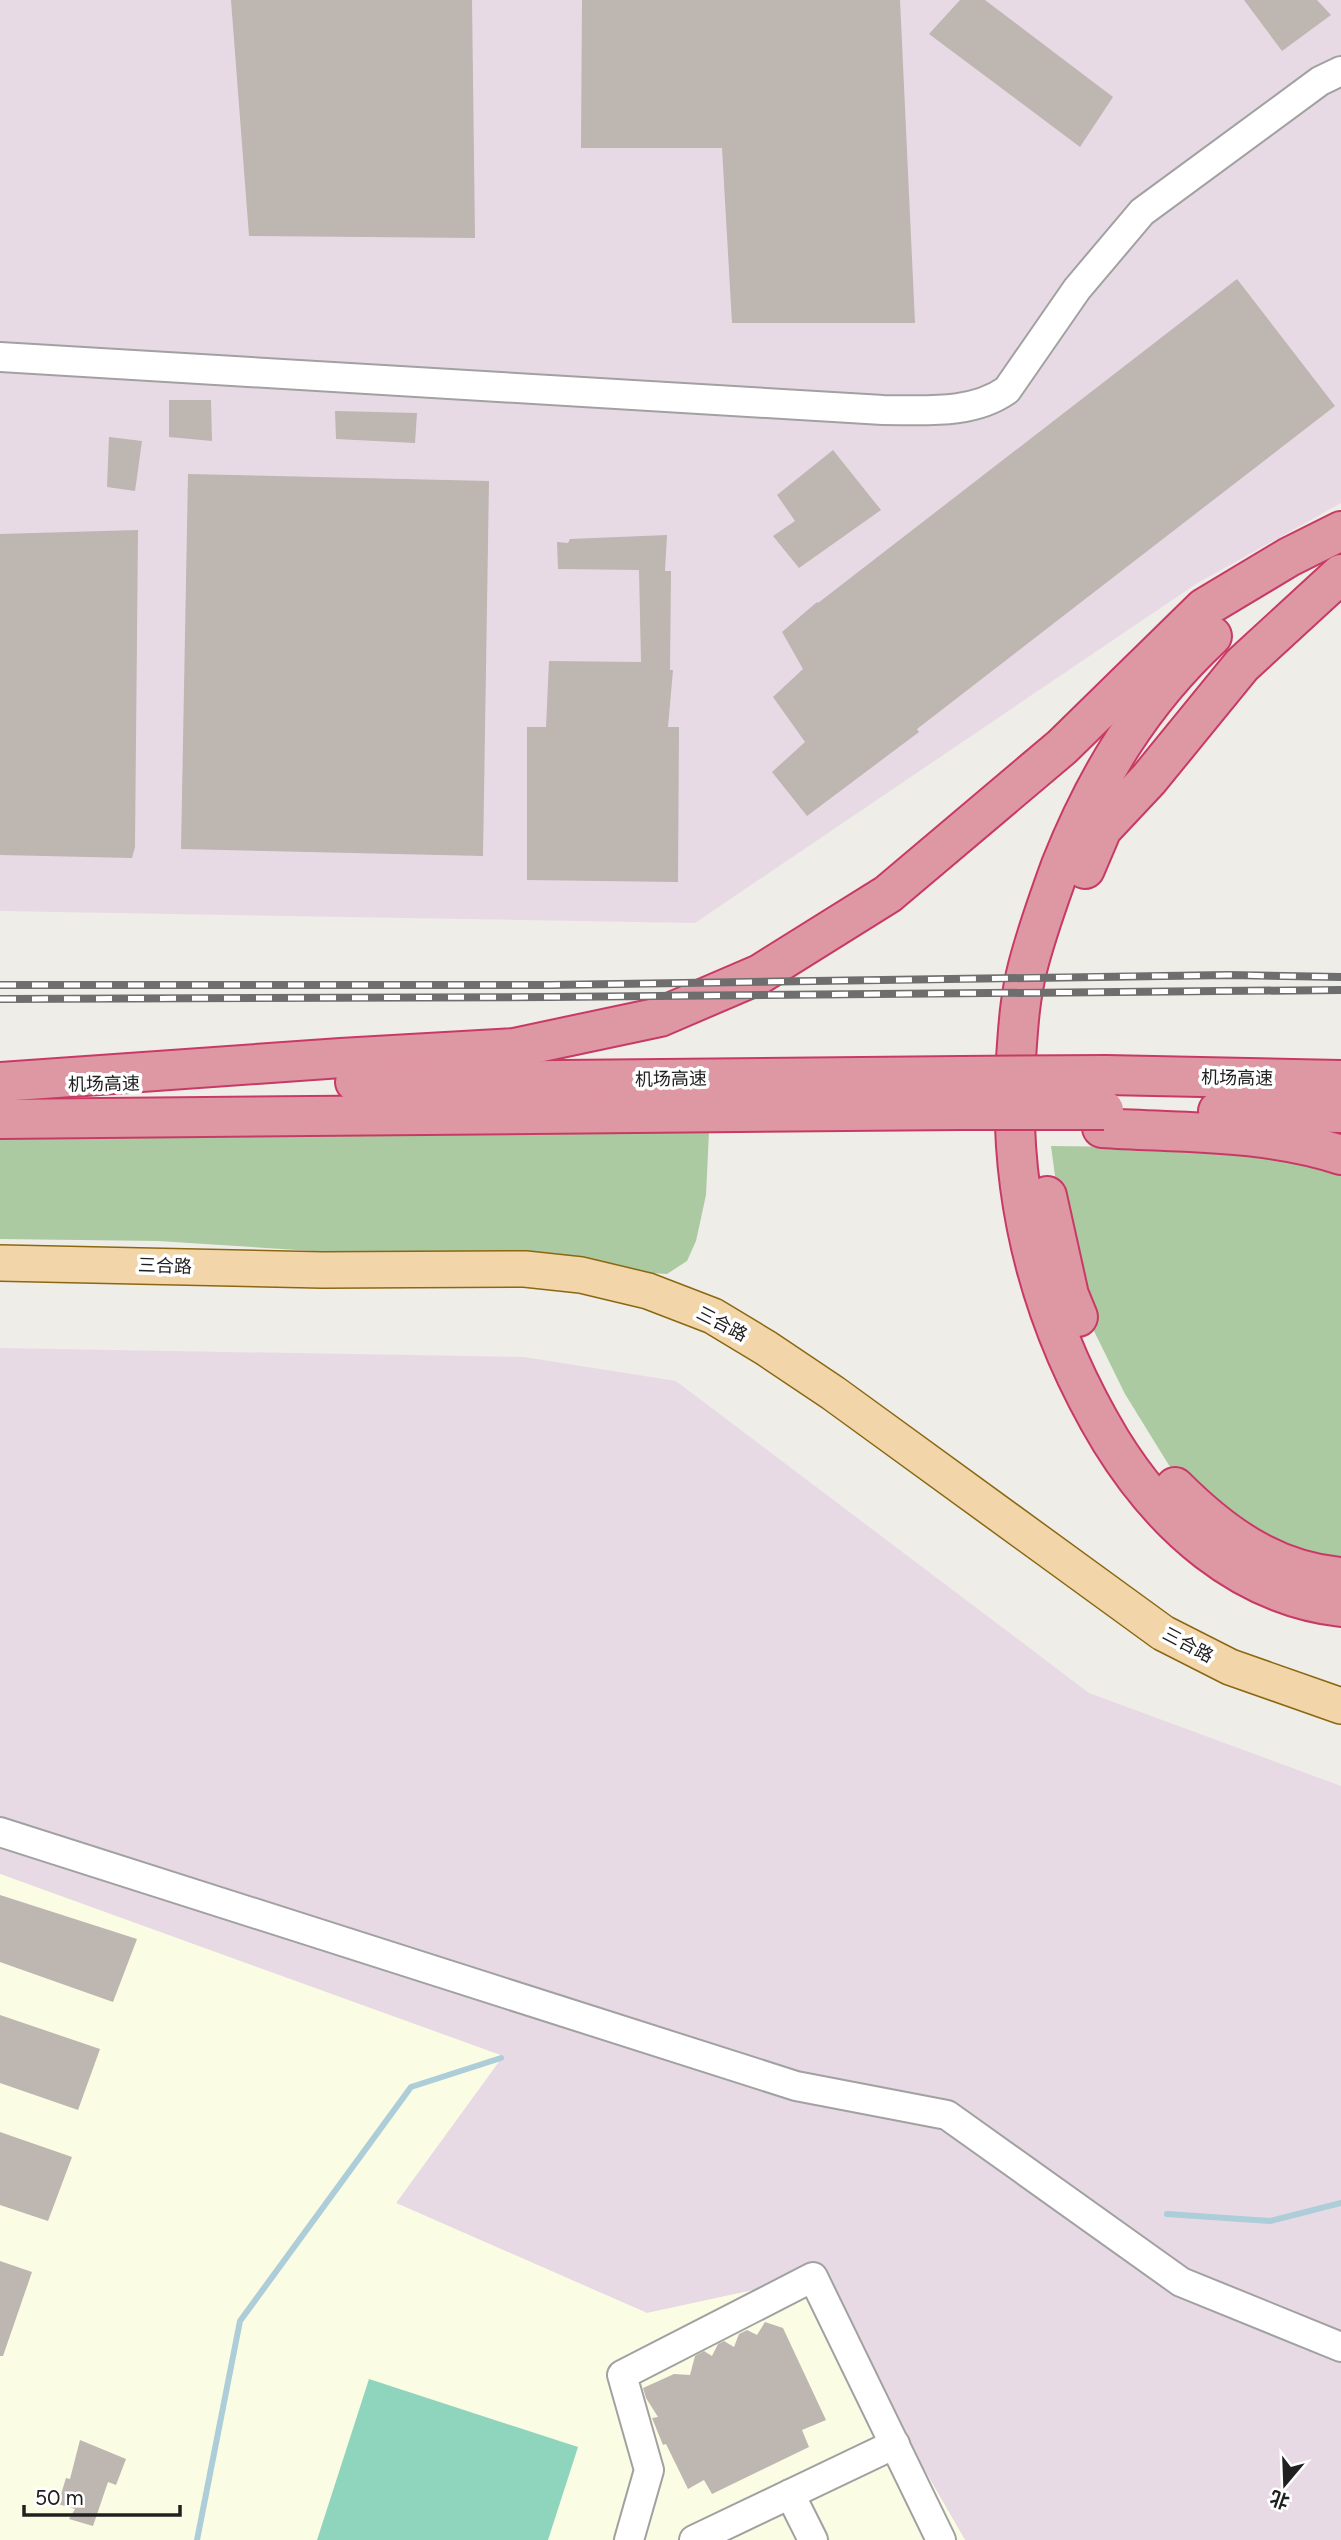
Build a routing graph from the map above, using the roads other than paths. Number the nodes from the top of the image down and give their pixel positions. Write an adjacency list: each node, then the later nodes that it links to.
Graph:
1 (1341, 71): 2 (street)
2 (0, 357)
3 (1341, 531): 7 (highway)
4 (1341, 537): 16 (highway)
5 (1341, 574): 15 (highway)
6 (1341, 1080): 9 (highway, 机场高速)
7 (0, 1084): 8 (highway, 机场高速)
8 (961, 1093): 9 (highway, 机场高速, bridge); 11 (highway, 机场高速)
9 (1104, 1104): 10 (highway, 机场高速); 12 (highway)
10 (1341, 1113)
11 (0, 1119)
12 (1341, 1155)
13 (0, 1263): 17 (main road, 三合路)
14 (0, 1284): 18 (main road, 三合路)
15 (1341, 1577)
16 (1341, 1607)
17 (1341, 1706)
18 (1341, 1729)
19 (0, 1832): 20 (street)
20 (1341, 2347)
21 (895, 2444): 22 (street); 23 (street); 26 (street)
22 (790, 2494): 24 (street); 25 (street)
23 (629, 2540)
24 (694, 2540)
25 (813, 2540)
26 (941, 2540)

